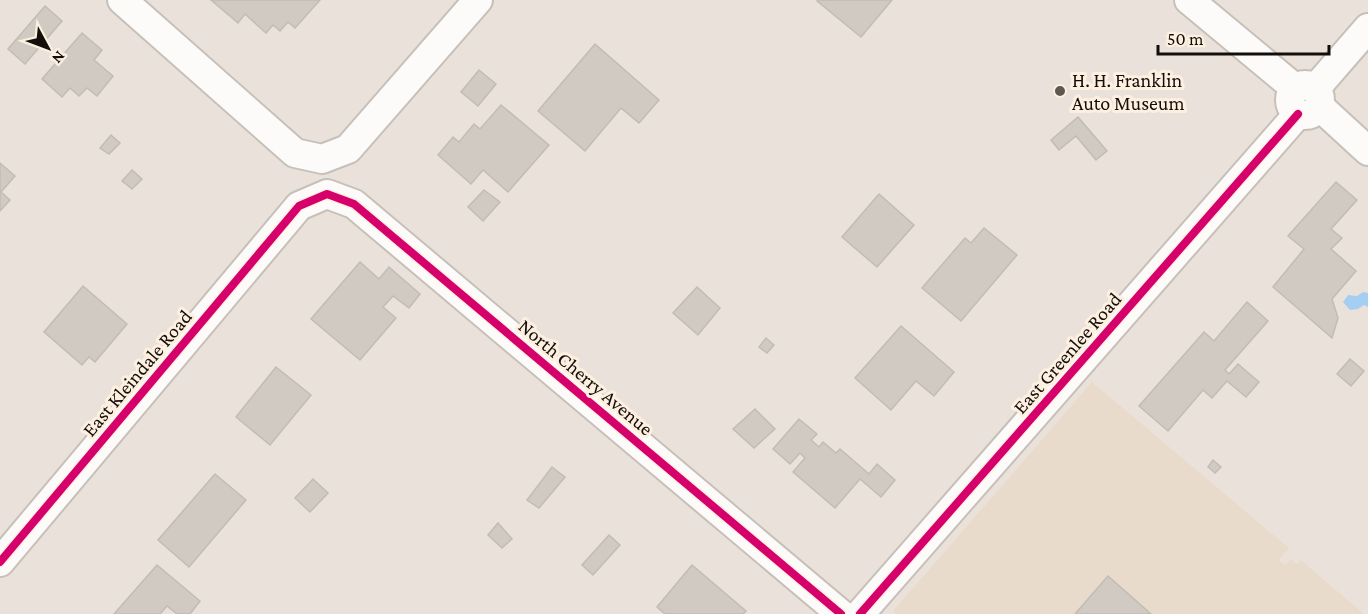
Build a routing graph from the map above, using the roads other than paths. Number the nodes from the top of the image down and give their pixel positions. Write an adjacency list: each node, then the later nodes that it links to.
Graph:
1 (122, 0): 2 (street)
2 (478, 0)
3 (1189, 0): 5 (street)
4 (1368, 28): 5 (street, East Greenlee Road)
5 (1307, 99): 6 (street); 10 (street, East Greenlee Road)
6 (1368, 151)
7 (299, 206): 8 (street, East Kleindale Road); 9 (street, North Cherry Avenue)
8 (0, 562)
9 (841, 614)
10 (860, 614)

